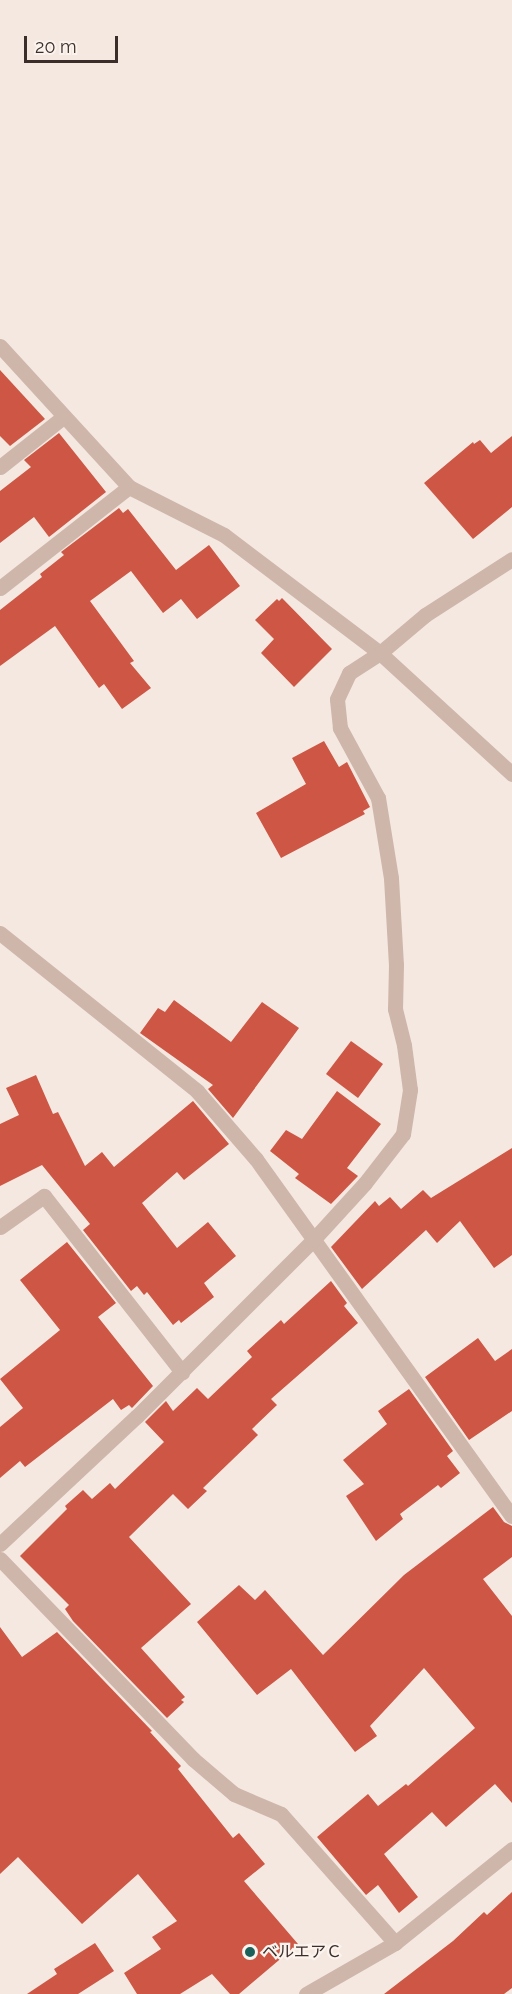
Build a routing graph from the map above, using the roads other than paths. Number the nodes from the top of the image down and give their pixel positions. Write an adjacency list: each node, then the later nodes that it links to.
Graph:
1 (0, 346): 2 (street)
2 (63, 417): 3 (street); 4 (street)
3 (0, 467)
4 (129, 487): 6 (street); 7 (street)
5 (512, 559): 7 (street)
6 (0, 588)
7 (380, 653): 8 (street); 11 (street)
8 (512, 774)
9 (0, 933): 11 (street)
10 (0, 1227): 12 (street)
11 (313, 1240): 12 (street); 13 (street)
12 (182, 1372): 14 (street)
13 (512, 1516)
14 (0, 1544)
15 (0, 1559): 17 (street)
16 (512, 1849): 17 (street)
17 (395, 1943): 18 (street)
18 (306, 1994)

